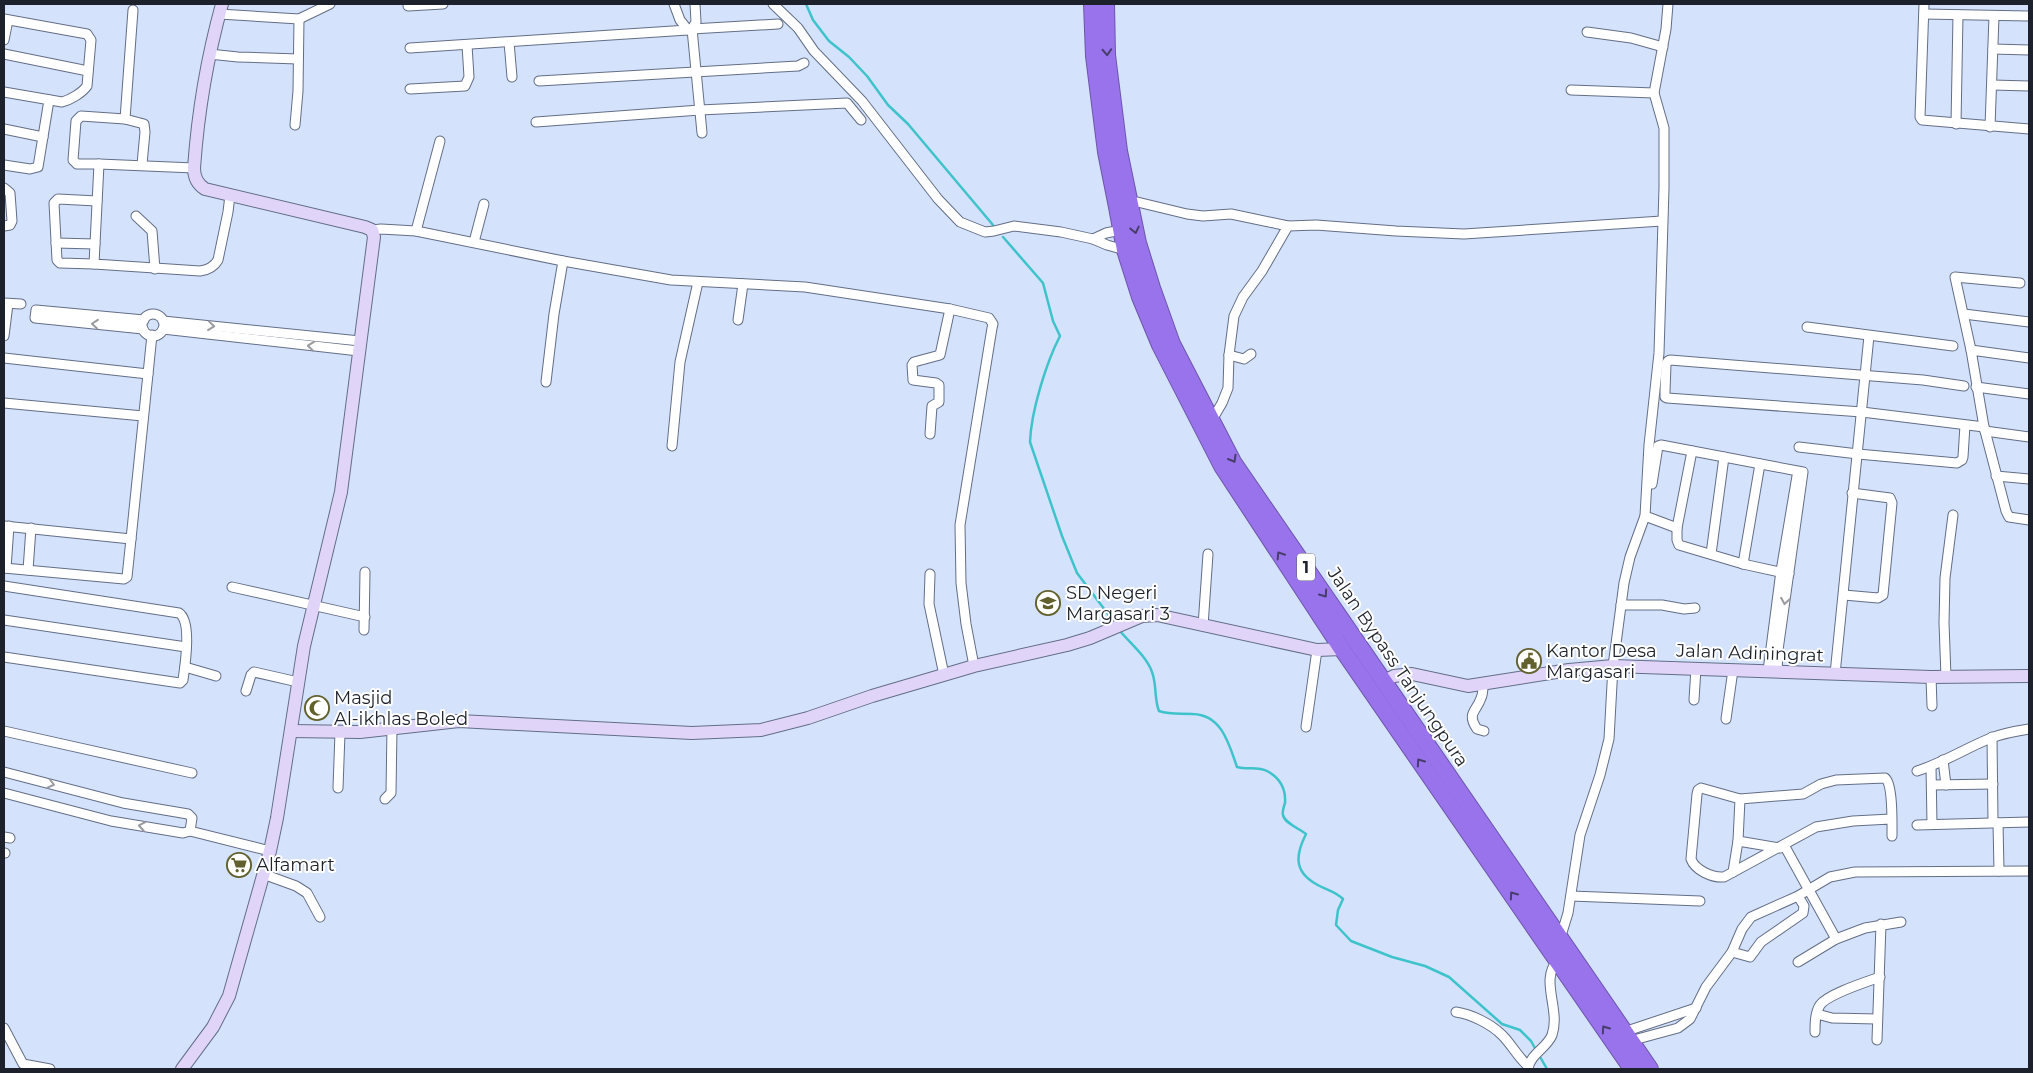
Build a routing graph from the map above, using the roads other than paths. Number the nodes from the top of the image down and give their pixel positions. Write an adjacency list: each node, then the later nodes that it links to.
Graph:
1 (330, 4): 18 (street)
2 (443, 4): 10 (street)
3 (674, 4): 20 (street)
4 (695, 4): 20 (street)
5 (773, 4): 72 (street)
6 (1092, 4): 70 (highway, Jalan Bypass Tanjungpura / 1)
7 (1106, 4): 62 (highway, Jalan Bypass Tanjungpura / 1, one-way to 62)
8 (1668, 4): 25 (street)
9 (1924, 4): 13 (street)
10 (408, 6)
11 (220, 9): 18 (street); 30 (street)
12 (133, 10): 45 (street)
13 (1924, 14): 14 (street); 48 (street)
14 (1958, 15): 15 (street); 48 (street)
15 (1994, 16): 16 (street); 27 (street)
16 (2028, 16)
17 (6, 19): 22 (street); 33 (street)
18 (298, 19): 31 (street)
19 (778, 24): 20 (street)
20 (690, 30): 23 (street); 34 (street)
21 (1587, 32): 25 (street)
22 (4, 40)
23 (509, 42): 24 (street); 35 (street)
24 (467, 45): 26 (street); 39 (street)
25 (1663, 47): 42 (street)
26 (410, 48)
27 (1993, 49): 28 (street); 37 (street)
28 (2029, 50)
29 (4, 54): 33 (street)
30 (210, 54): 31 (street); 59 (street)
31 (298, 59): 49 (street)
32 (804, 63): 34 (street)
33 (88, 71): 43 (street)
34 (696, 71): 36 (street); 44 (street)
35 (512, 77)
36 (539, 81)
37 (1992, 84): 38 (street); 50 (street)
38 (2029, 86)
39 (410, 89)
40 (1571, 90): 42 (street)
41 (4, 92): 43 (street)
42 (1654, 93): 66 (street)
43 (48, 100): 54 (street)
44 (700, 110): 46 (street); 47 (street); 53 (street)
45 (125, 119): 56 (street); 57 (street)
46 (861, 120)
47 (536, 122)
48 (1956, 124): 50 (street)
49 (295, 125)
50 (1990, 126): 52 (street)
51 (4, 129): 54 (street)
52 (2029, 129)
53 (702, 133)
54 (43, 137): 58 (street)
55 (440, 141): 71 (street)
56 (99, 164): 57 (street); 63 (street)
57 (142, 164): 59 (street)
58 (4, 165)
59 (194, 168): 61 (street)
60 (4, 188): 67 (street)
61 (230, 195): 69 (street); 79 (street)
62 (1129, 200): 68 (street); 111 (highway, Jalan Bypass Tanjungpura / 1, one-way to 111)
63 (97, 201): 74 (street); 75 (street)
64 (484, 204): 73 (street)
65 (136, 216): 79 (street)
66 (1662, 221): 68 (street); 126 (street)
67 (4, 226)
68 (1288, 226): 98 (street)
69 (372, 230): 71 (street); 95 (street)
70 (1121, 230): 72 (street); 76 (highway, Jalan Bypass Tanjungpura / 1)
71 (416, 231): 73 (street)
72 (1094, 239): 76 (street)
73 (474, 242): 77 (street)
74 (56, 243): 75 (street); 78 (street)
75 (95, 244): 78 (street)
76 (1126, 250): 151 (highway, Jalan Bypass Tanjungpura / 1, one-way to 76)
77 (563, 261): 80 (street); 104 (street)
78 (94, 264): 79 (street)
79 (155, 269)
80 (698, 282): 82 (street); 116 (street)
81 (2020, 283): 86 (street)
82 (743, 284): 85 (street); 87 (street)
83 (6, 303): 84 (street); 93 (street)
84 (21, 304)
85 (950, 309): 114 (street); 154 (street)
86 (1964, 314): 88 (street); 97 (street)
87 (738, 320)
88 (2029, 322)
89 (144, 324): 89 (street, one-way to 89); 90 (street); 92 (street)
90 (163, 325): 92 (street); 95 (street)
91 (1807, 327): 94 (street)
92 (152, 335): 102 (street)
93 (4, 336)
94 (1869, 336): 96 (street); 103 (street)
95 (360, 346): 144 (street)
96 (1953, 346)
97 (1972, 350): 101 (street); 106 (street)
98 (1229, 354): 99 (street); 111 (street)
99 (1251, 354)
100 (4, 358): 102 (street)
101 (2029, 358)
102 (148, 374): 110 (street)
103 (1865, 375): 105 (street); 109 (street); 109 (street)
104 (546, 382)
105 (1964, 386)
106 (1976, 388): 107 (street); 113 (street)
107 (2029, 394)
108 (4, 403): 110 (street)
109 (1862, 412): 112 (street); 119 (street)
110 (143, 416): 131 (street)
111 (1212, 420): 166 (highway, Jalan Bypass Tanjungpura / 1, one-way to 166)
112 (1965, 425): 113 (street); 119 (street)
113 (1984, 429): 115 (street); 122 (street)
114 (930, 434)
115 (2029, 437)
116 (672, 446)
117 (1799, 447): 119 (street)
118 (1692, 451): 120 (street); 126 (street); 130 (street)
119 (1858, 454): 124 (street)
120 (1724, 457): 121 (street); 133 (street)
121 (1760, 464): 134 (street); 138 (street)
122 (1996, 476): 123 (street); 127 (street)
123 (2029, 479)
124 (1852, 493): 142 (street); 142 (street)
125 (1953, 515): 165 (street)
126 (1646, 516): 130 (street); 143 (street)
127 (2029, 520)
128 (6, 526): 129 (street); 135 (street)
129 (31, 528): 131 (street); 136 (street)
130 (1677, 528): 133 (street)
131 (131, 539): 136 (street)
132 (1208, 554): 148 (street)
133 (1710, 554): 134 (street)
134 (1743, 564): 138 (street)
135 (5, 568): 136 (street)
136 (28, 570)
137 (365, 572): 146 (street)
138 (1785, 572): 159 (street)
139 (930, 574): 161 (street)
140 (4, 586): 150 (street)
141 (232, 587): 144 (street)
142 (1844, 595): 160 (street)
143 (1621, 605): 145 (street); 155 (street)
144 (314, 607): 146 (street); 167 (street)
145 (1695, 608)
146 (365, 617): 149 (street)
147 (4, 620): 150 (street)
148 (1203, 626): 152 (street); 154 (street)
149 (364, 630)
150 (186, 647): 156 (street)
151 (1342, 649): 152 (street); 217 (highway, Jalan Bypass Tanjungpura / 1, one-way to 151)
152 (1316, 650): 173 (street)
153 (4, 657): 156 (street)
154 (974, 666): 161 (street)
155 (1613, 666): 157 (street, Jalan Adiningrat); 168 (street, Jalan Adiningrat); 208 (street)
156 (185, 667): 162 (street)
157 (1696, 668): 158 (street, Jalan Adiningrat); 170 (street)
158 (1733, 670): 159 (street, Jalan Adiningrat); 172 (street)
159 (1772, 671): 160 (street, Jalan Adiningrat)
160 (1835, 674): 164 (street, Jalan Adiningrat)
161 (944, 675): 174 (street)
162 (216, 676)
163 (2029, 676): 165 (street, Jalan Adiningrat)
164 (1931, 677): 165 (street, Jalan Adiningrat); 171 (street)
165 (1946, 677)
166 (1384, 681): 168 (street, Jalan Adiningrat); 214 (highway, Jalan Bypass Tanjungpura / 1)
167 (298, 682): 169 (street); 177 (street)
168 (1483, 685): 178 (street)
169 (246, 691)
170 (1694, 700)
171 (1932, 706)
172 (1726, 719)
173 (1306, 727)
174 (392, 728): 179 (street); 191 (street)
175 (2029, 729): 180 (street)
176 (4, 731): 185 (street)
177 (291, 731): 179 (street); 202 (street)
178 (1484, 731)
179 (340, 733): 189 (street)
180 (1992, 737): 181 (street); 186 (street)
181 (1943, 760): 182 (street); 188 (street)
182 (1931, 767): 183 (street); 187 (street)
183 (1917, 771)
184 (4, 772): 198 (street, one-way to 198)
185 (192, 773)
186 (1993, 784): 188 (street); 195 (street)
187 (1932, 785): 188 (street); 196 (street)
188 (1946, 785)
189 (338, 788)
190 (4, 793): 198 (street, one-way to 190)
191 (385, 799)
192 (1740, 800): 193 (street); 200 (street); 205 (street)
193 (1891, 819): 199 (street); 201 (street)
194 (2029, 822): 195 (street)
195 (1996, 823): 196 (street); 203 (street)
196 (1932, 824): 197 (street)
197 (1917, 825)
198 (190, 831): 202 (street)
199 (1892, 836)
200 (1738, 841): 201 (street); 205 (street)
201 (1782, 846): 205 (street); 207 (street)
202 (270, 851): 206 (street)
203 (1999, 871): 204 (street); 207 (street)
204 (2029, 871)
205 (1733, 872)
206 (263, 874): 211 (street); 229 (street)
207 (1808, 891): 209 (street); 215 (street)
208 (1571, 896): 210 (street); 214 (street)
209 (1798, 896): 216 (street); 216 (street)
210 (1700, 901)
211 (320, 918)
212 (1901, 922): 213 (street)
213 (1881, 924): 215 (street); 219 (street)
214 (1560, 939): 225 (highway, Jalan Bypass Tanjungpura / 1)
215 (1836, 939): 218 (street)
216 (1732, 952): 225 (street)
217 (1558, 960): 227 (street); 230 (highway, Jalan Bypass Tanjungpura / 1, one-way to 217)
218 (1798, 962)
219 (1880, 977): 221 (street); 222 (street)
220 (1456, 1012): 227 (street)
221 (1817, 1014): 222 (street); 224 (street)
222 (1878, 1019): 226 (street)
223 (4, 1028): 228 (street)
224 (1815, 1032)
225 (1627, 1037): 231 (highway, Jalan Bypass Tanjungpura / 1)
226 (1877, 1040)
227 (1529, 1065)
228 (50, 1069)
229 (182, 1069)
230 (1632, 1069)
231 (1650, 1069)

